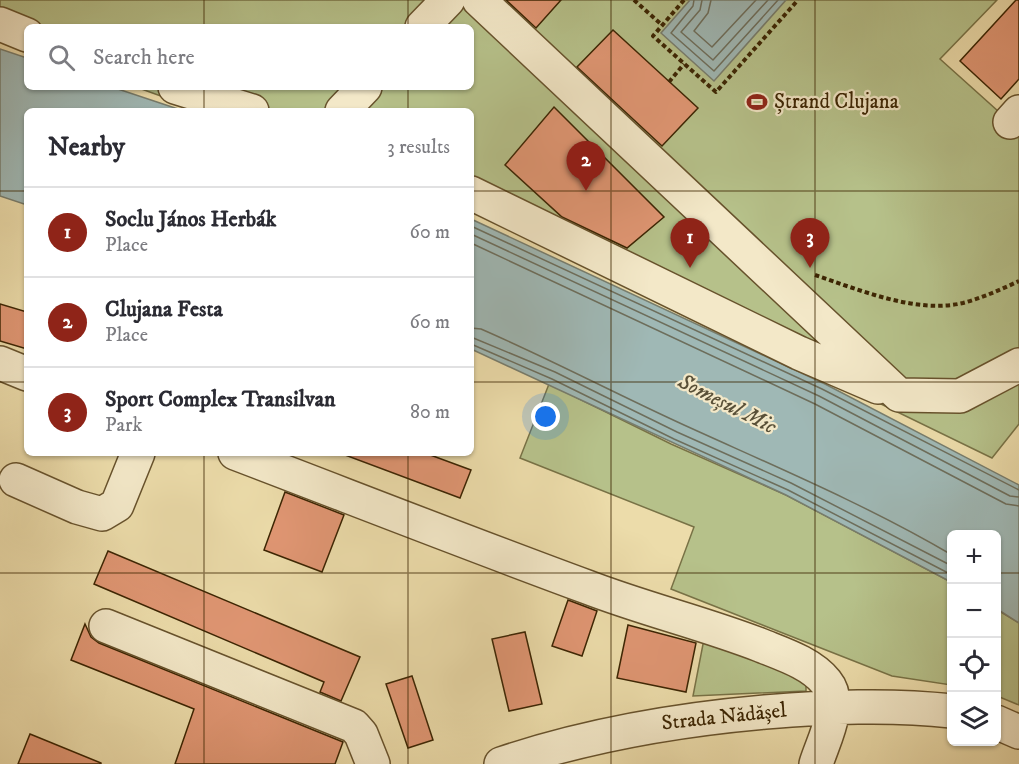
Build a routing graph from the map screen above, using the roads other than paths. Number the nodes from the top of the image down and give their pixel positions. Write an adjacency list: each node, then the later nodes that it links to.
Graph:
1 (448, 0): 4 (street)
2 (479, 0): 14 (street)
3 (0, 24): 5 (street)
4 (425, 24)
5 (24, 34)
6 (185, 90): 8 (street)
7 (362, 90): 9 (street)
8 (242, 108)
9 (345, 108)
10 (474, 194): 14 (street)
11 (0, 363): 13 (street)
12 (1019, 365): 14 (street)
13 (24, 373)
14 (899, 395)
15 (137, 456): 17 (street)
16 (243, 456): 19 (street)
17 (16, 480)
18 (106, 626): 23 (street)
19 (834, 706): 20 (street, Strada Nădășel); 24 (street, Strada Nădășel); 25 (street)
20 (947, 711)
21 (1001, 725): 22 (street)
22 (1019, 732)
23 (373, 764)
24 (501, 764)
25 (816, 764)

